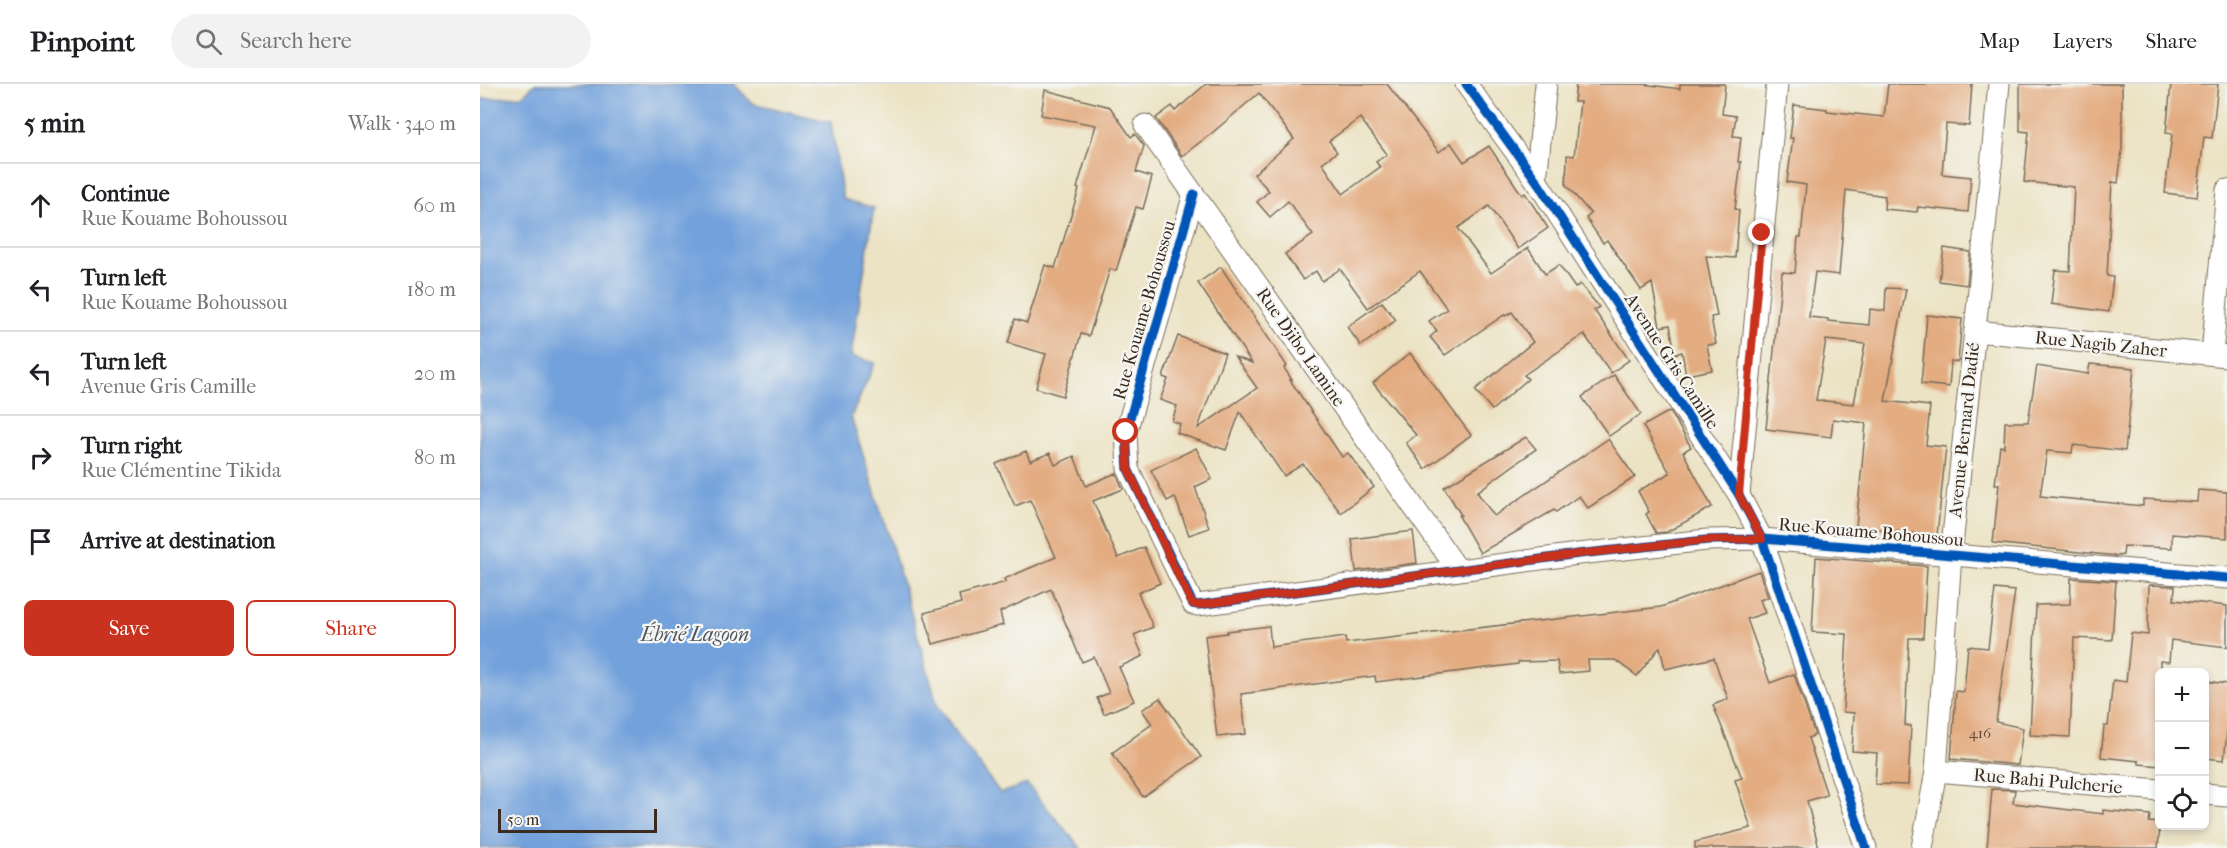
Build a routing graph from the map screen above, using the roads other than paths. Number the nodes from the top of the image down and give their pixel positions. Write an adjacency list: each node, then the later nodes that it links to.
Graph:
1 (1466, 84): 6 (street, Avenue Gris Camille)
2 (1546, 84): 6 (street)
3 (1777, 84): 11 (street)
4 (1999, 84): 9 (street, Avenue Bernard Dadié)
5 (1145, 125): 8 (street, Rue Djibo Lamine)
6 (1536, 180): 11 (street, Avenue Gris Camille)
7 (2227, 190): 10 (street)
8 (1194, 195): 14 (street, Rue Djibo Lamine); 14 (street, Rue Kouame Bohoussou)
9 (1975, 331): 10 (street, Rue Nagib Zaher); 13 (street, Avenue Bernard Dadié)
10 (2219, 355)
11 (1739, 495): 12 (street, Avenue Gris Camille)
12 (1762, 539): 13 (street, Rue Kouame Bohoussou); 14 (street, Rue Kouame Bohoussou); 20 (street, Avenue Gris Camille)
13 (1951, 555): 15 (street, Rue Kouame Bohoussou); 16 (street, Avenue Bernard Dadié)
14 (1458, 570)
15 (2227, 578)
16 (1936, 771): 17 (street, Rue Bahi Pulcherie); 21 (street, Avenue Bernard Dadié)
17 (2155, 790)
18 (2209, 794): 19 (street)
19 (2227, 796)
20 (1866, 848)
21 (1922, 848)

